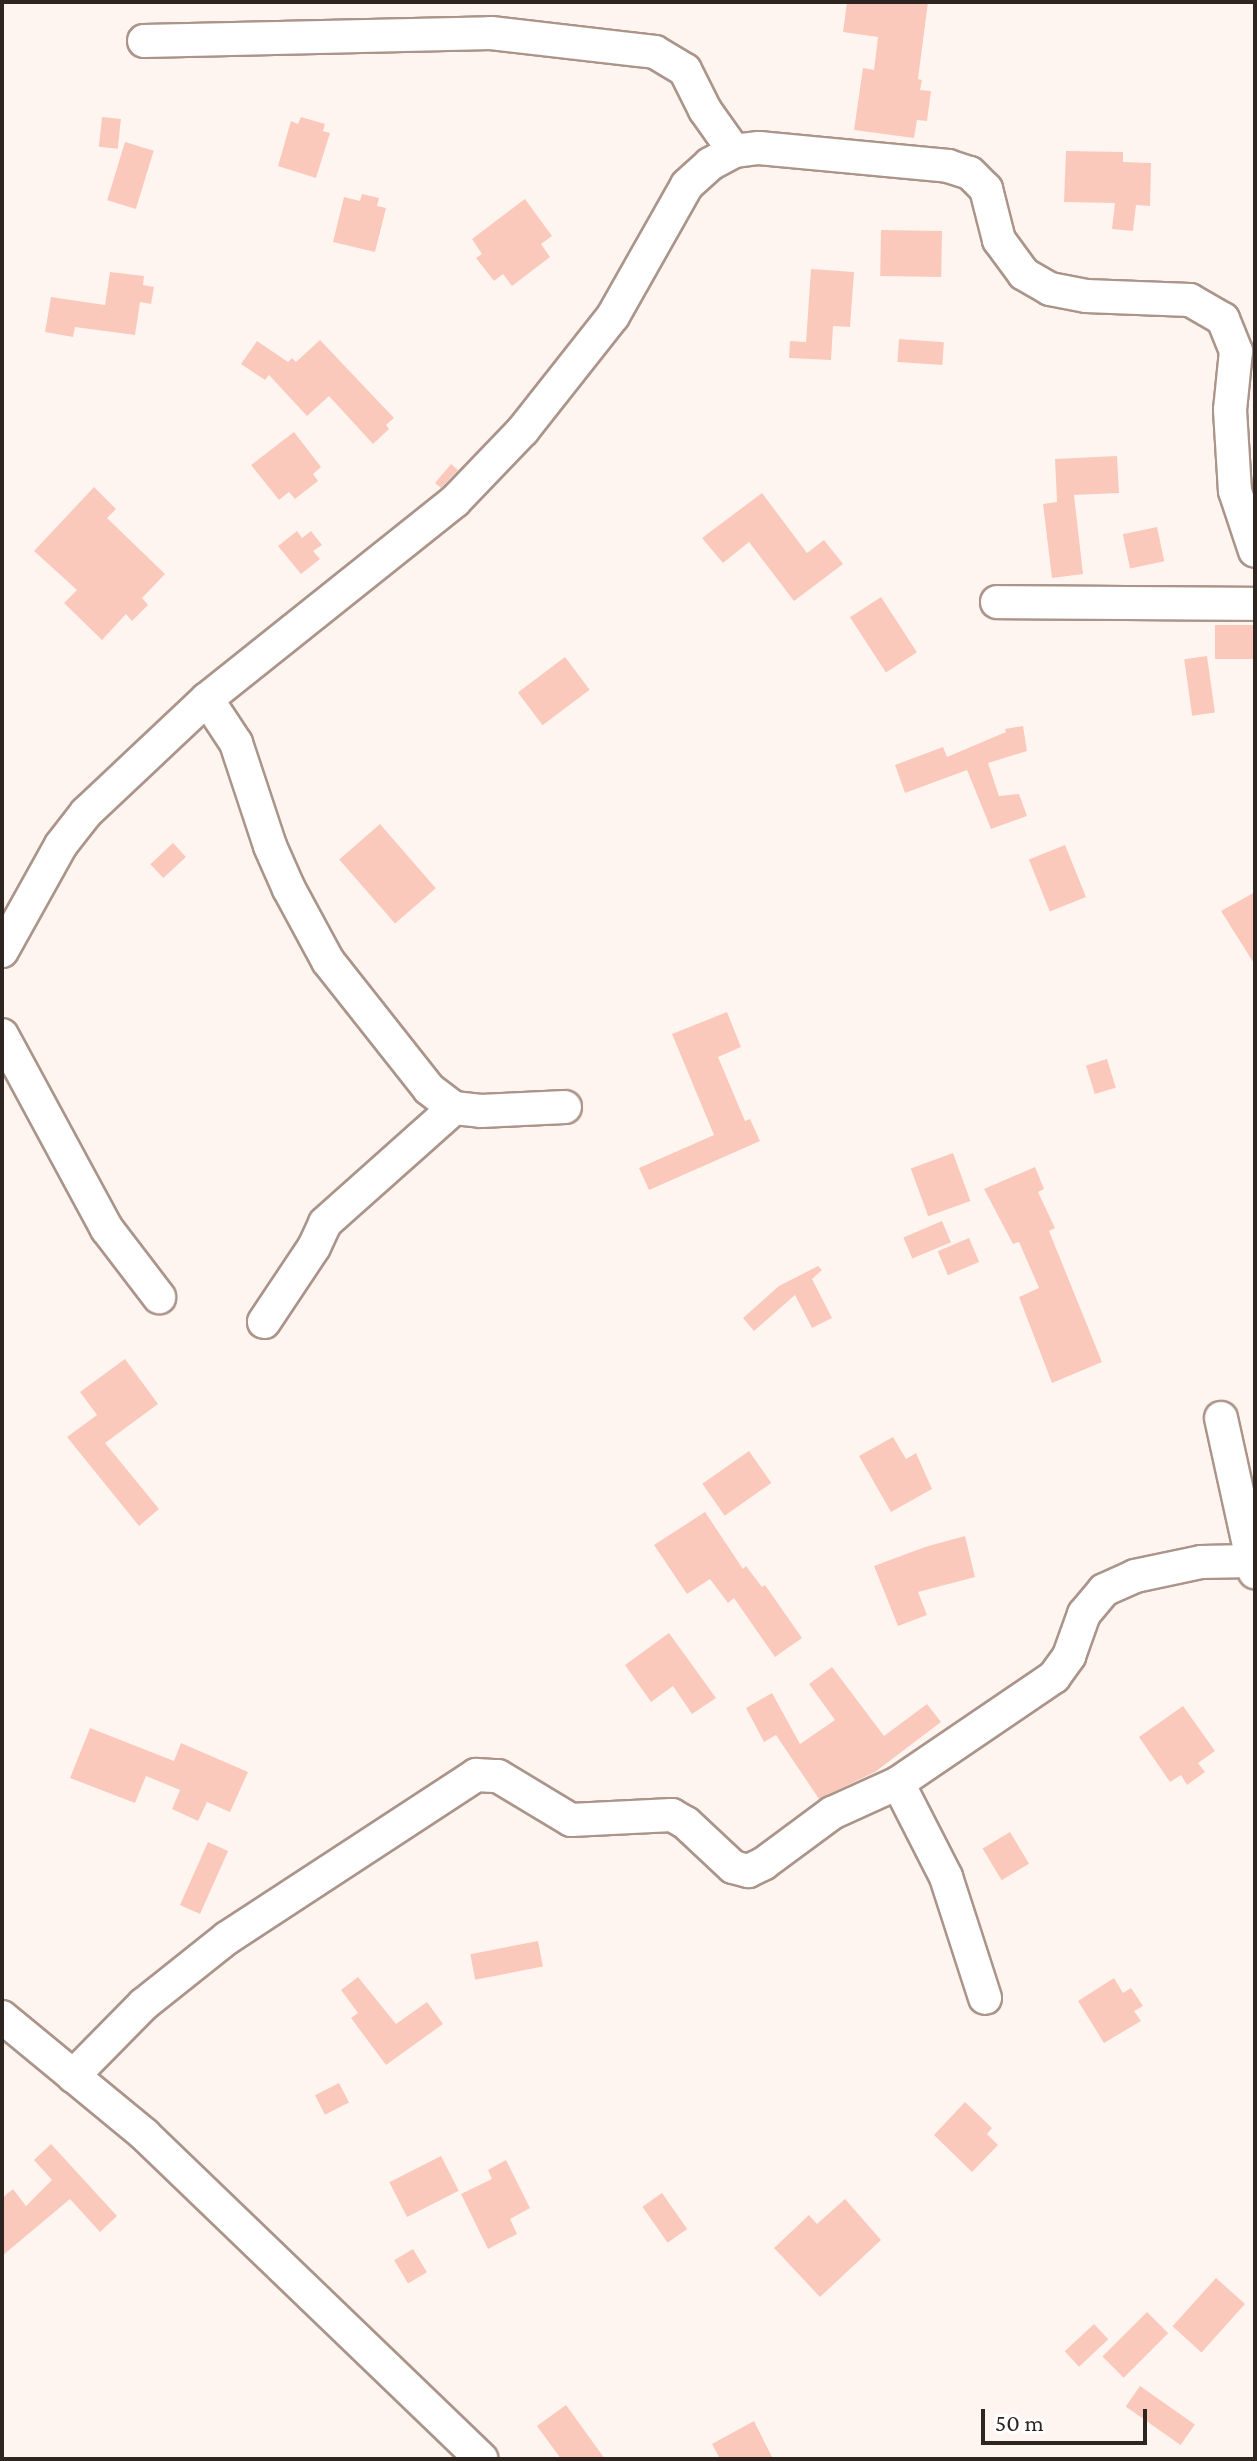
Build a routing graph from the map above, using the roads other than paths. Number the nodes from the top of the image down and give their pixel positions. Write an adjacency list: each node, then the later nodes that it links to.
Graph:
1 (144, 41): 2 (street)
2 (734, 151): 3 (street); 6 (street)
3 (1255, 551)
4 (997, 602): 5 (street)
5 (1255, 604)
6 (207, 699): 7 (street); 10 (street)
7 (2, 951)
8 (2, 1035): 11 (street)
9 (565, 1107): 10 (street)
10 (454, 1108): 12 (street)
11 (159, 1297)
12 (264, 1322)
13 (1221, 1418): 14 (street)
14 (1253, 1566): 15 (street)
15 (898, 1783): 16 (street); 18 (street)
16 (985, 1998)
17 (2, 2017): 18 (street)
18 (73, 2076): 19 (street)
19 (482, 2459)

